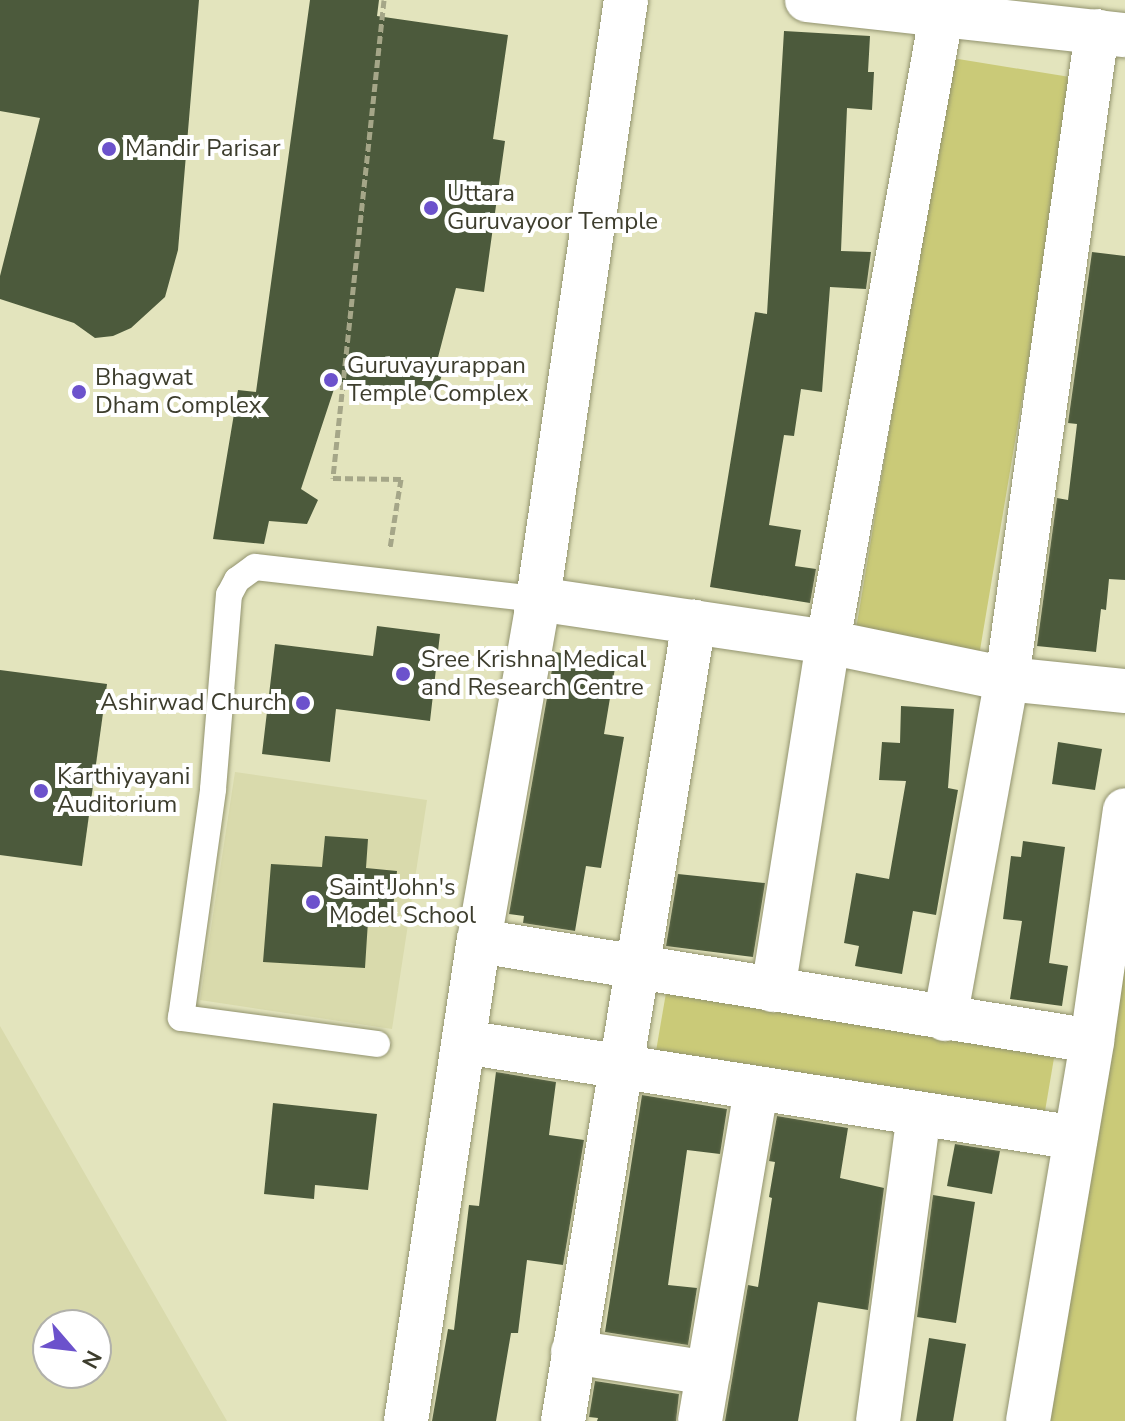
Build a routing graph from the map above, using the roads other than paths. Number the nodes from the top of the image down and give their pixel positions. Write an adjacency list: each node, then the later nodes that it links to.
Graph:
1 (626, 0): 5 (street)
2 (807, 0): 3 (street)
3 (941, 17): 4 (street); 7 (street)
4 (1111, 33): 8 (street)
5 (537, 599): 6 (street); 11 (street); 17 (lane)
6 (694, 622): 7 (street); 12 (street)
7 (828, 642): 8 (street); 13 (street)
8 (1007, 679): 9 (street); 14 (street)
9 (1125, 691)
10 (1125, 810): 15 (street)
11 (479, 941): 12 (street); 16 (street)
12 (638, 968): 13 (street); 18 (street)
13 (773, 990): 14 (street)
14 (945, 1019): 15 (street)
15 (1092, 1041): 21 (street)
16 (464, 1042): 18 (street); 24 (street)
17 (377, 1044)
18 (618, 1067): 19 (street); 22 (street)
19 (756, 1089): 20 (street); 23 (street)
20 (919, 1115): 21 (street); 27 (street)
21 (1076, 1138): 28 (street)
22 (573, 1352): 23 (street); 25 (street)
23 (708, 1373): 26 (street)
24 (406, 1421)
25 (563, 1421)
26 (700, 1421)
27 (878, 1421)
28 (1028, 1421)

